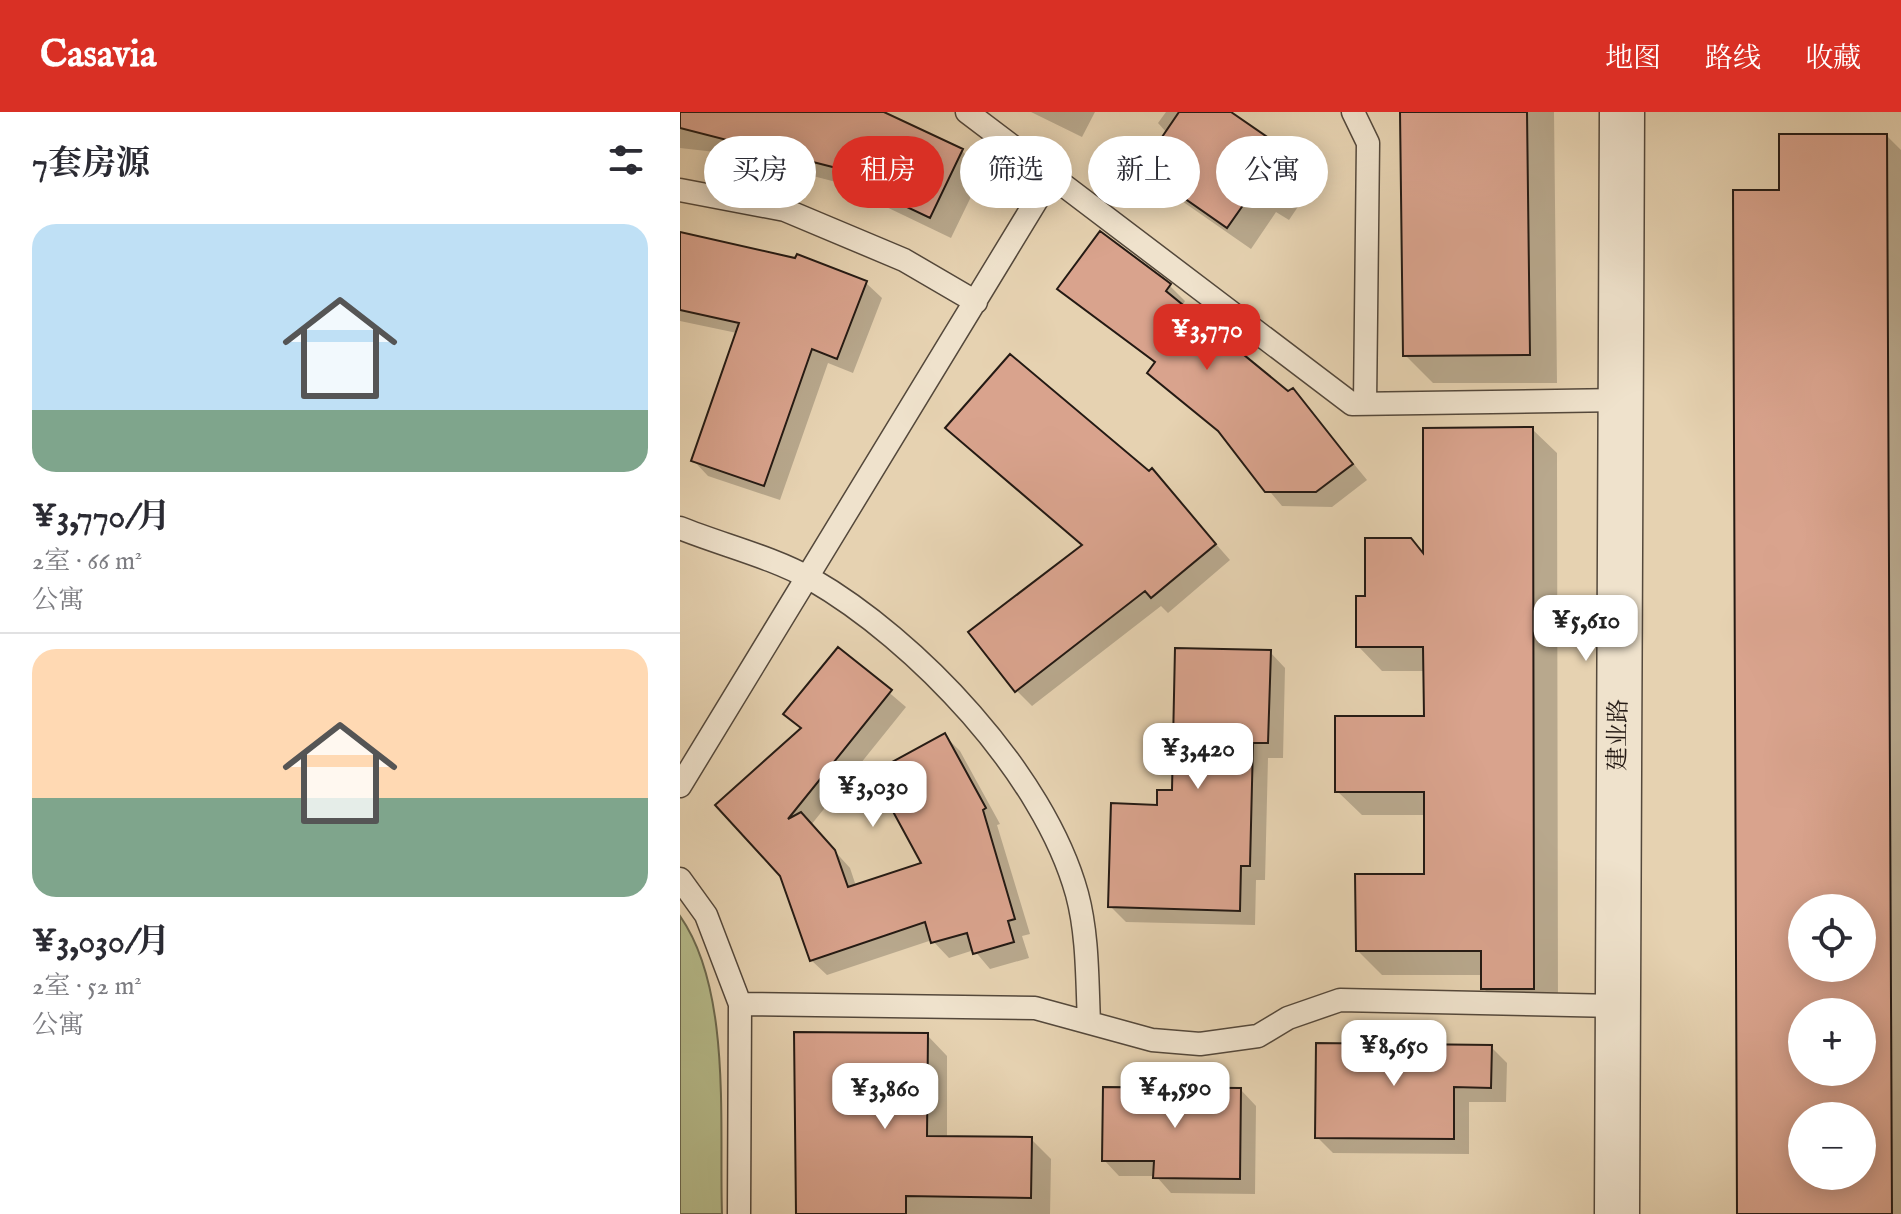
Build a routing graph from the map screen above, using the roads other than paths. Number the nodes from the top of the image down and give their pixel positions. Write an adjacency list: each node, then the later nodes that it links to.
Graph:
1 (967, 112): 4 (lane)
2 (1353, 112): 10 (lane)
3 (1622, 112): 9 (street, 建业路)
4 (999, 136)
5 (680, 190): 8 (lane)
6 (1072, 190): 10 (lane)
7 (1032, 208): 8 (lane)
8 (976, 302): 12 (lane)
9 (1621, 400): 10 (lane); 16 (street, 建业路)
10 (1365, 404)
11 (680, 528): 12 (lane)
12 (808, 577): 13 (lane); 17 (lane)
13 (680, 786)
14 (680, 879): 15 (lane)
15 (740, 1004): 17 (lane); 18 (lane)
16 (1616, 1006): 17 (lane); 19 (street, 建业路)
17 (1089, 1022)
18 (739, 1214)
19 (1617, 1214)

